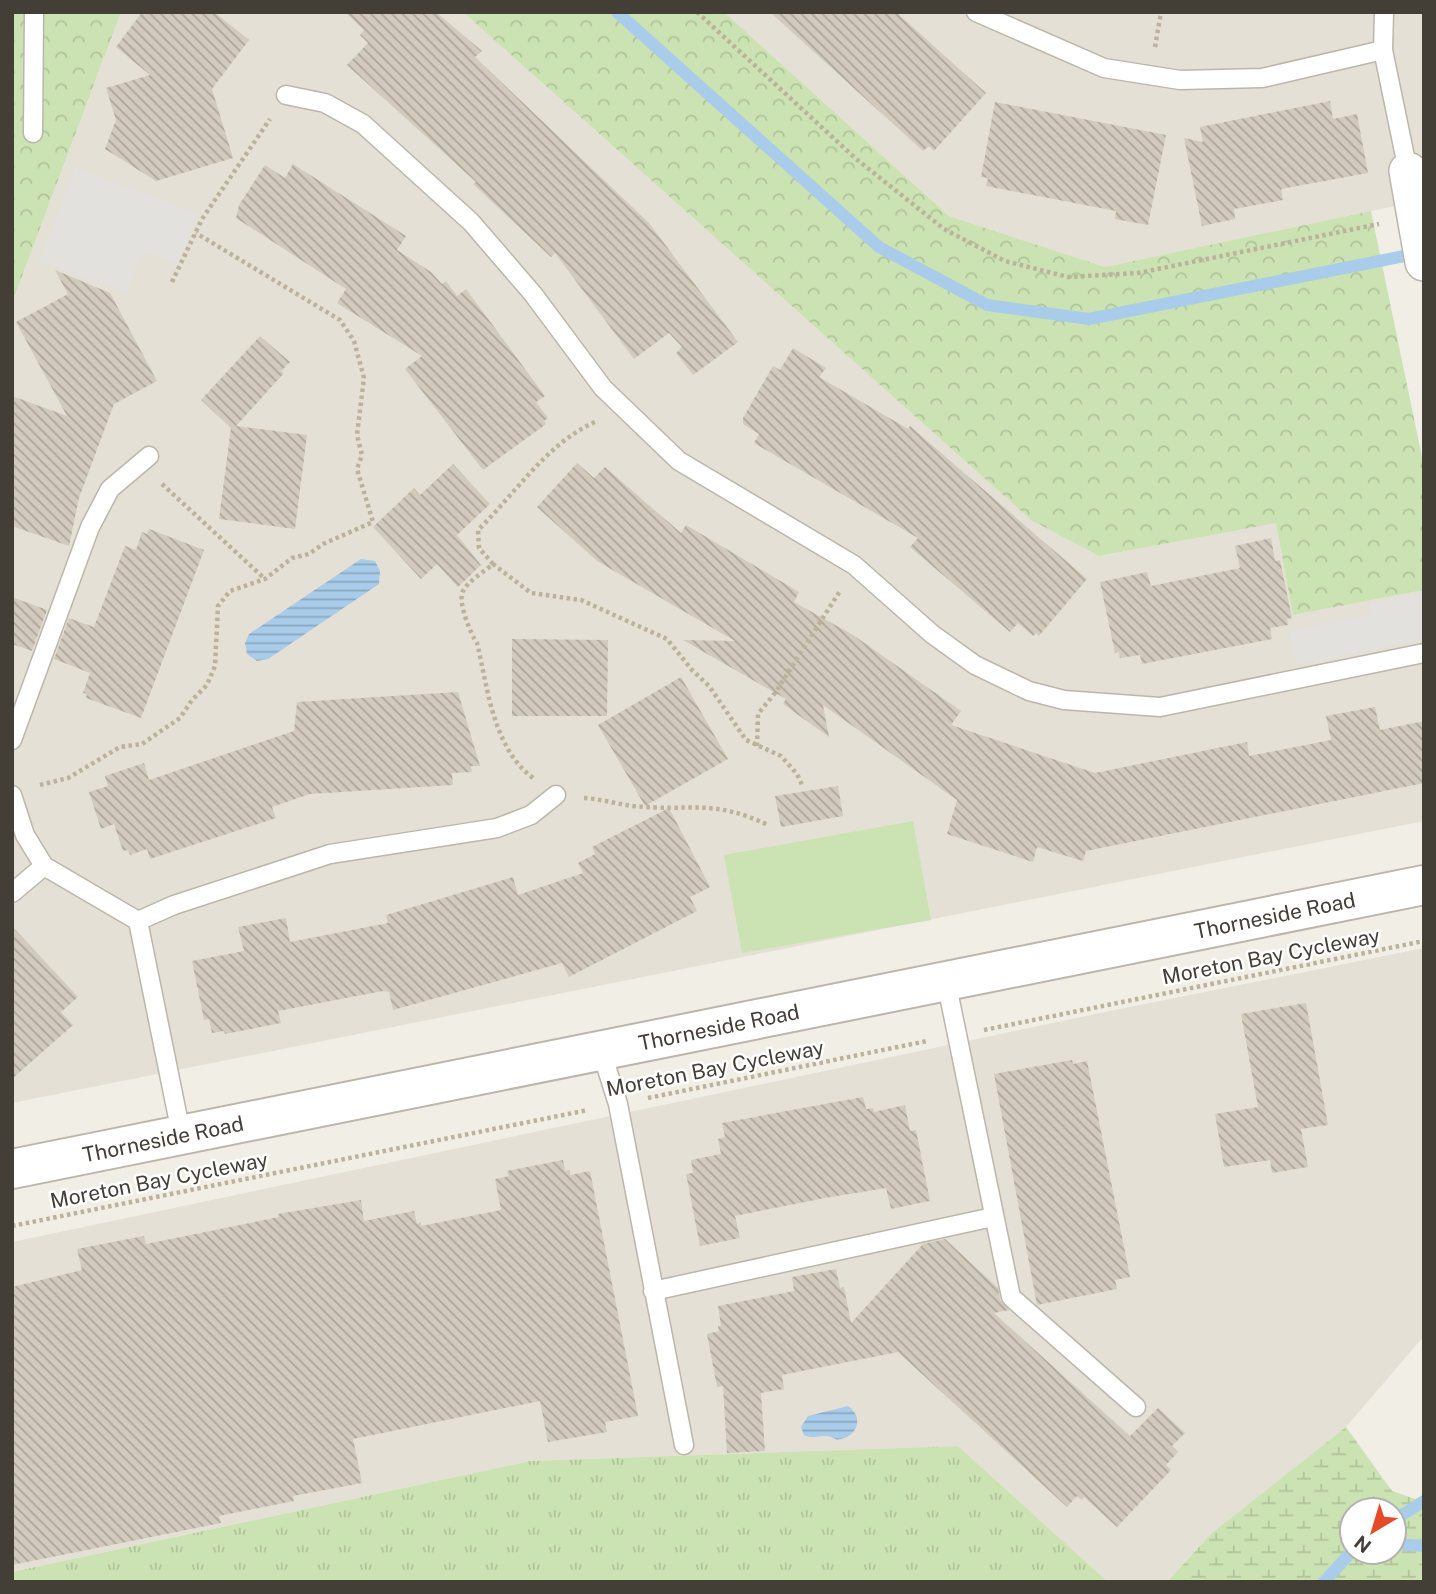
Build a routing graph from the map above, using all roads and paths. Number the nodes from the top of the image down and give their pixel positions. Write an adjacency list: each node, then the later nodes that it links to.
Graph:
1 (34, 12): 7 (lane)
2 (697, 12): 9 (path)
3 (976, 12): 5 (lane)
4 (1384, 12): 5 (lane)
5 (1383, 50): 8 (lane)
6 (286, 94): 10 (path); 13 (lane)
7 (33, 133)
8 (1408, 171): 9 (street)
9 (1415, 216): 11 (street)
10 (196, 233): 12 (path); 17 (path)
11 (1424, 262)
12 (172, 282)
13 (629, 415): 15 (path); 16 (lane)
14 (145, 460): 17 (path); 19 (lane)
15 (493, 564): 20 (path); 23 (path)
16 (855, 567): 18 (lane); 20 (path)
17 (265, 579): 21 (path)
18 (1424, 653)
19 (12, 740)
20 (757, 747): 22 (path)
21 (38, 786)
22 (803, 787)
23 (556, 795): 25 (path); 29 (lane)
24 (12, 796): 26 (lane)
25 (768, 825)
26 (44, 866): 28 (lane); 29 (lane)
27 (1424, 885): 31 (street, Thorneside Road)
28 (12, 893)
29 (138, 921): 35 (lane)
30 (1424, 941): 32 (path, Moreton Bay Cycleway)
31 (946, 981): 32 (lane); 33 (street, Thorneside Road)
32 (959, 1035): 34 (path, Moreton Bay Cycleway); 37 (lane)
33 (601, 1050): 34 (lane); 35 (street, Thorneside Road)
34 (618, 1104): 38 (path, Moreton Bay Cycleway); 39 (lane)
35 (181, 1133): 36 (street, Thorneside Road)
36 (12, 1169)
37 (993, 1217): 39 (lane); 40 (lane)
38 (12, 1226)
39 (653, 1291): 41 (lane)
40 (1136, 1407)
41 (684, 1445)

